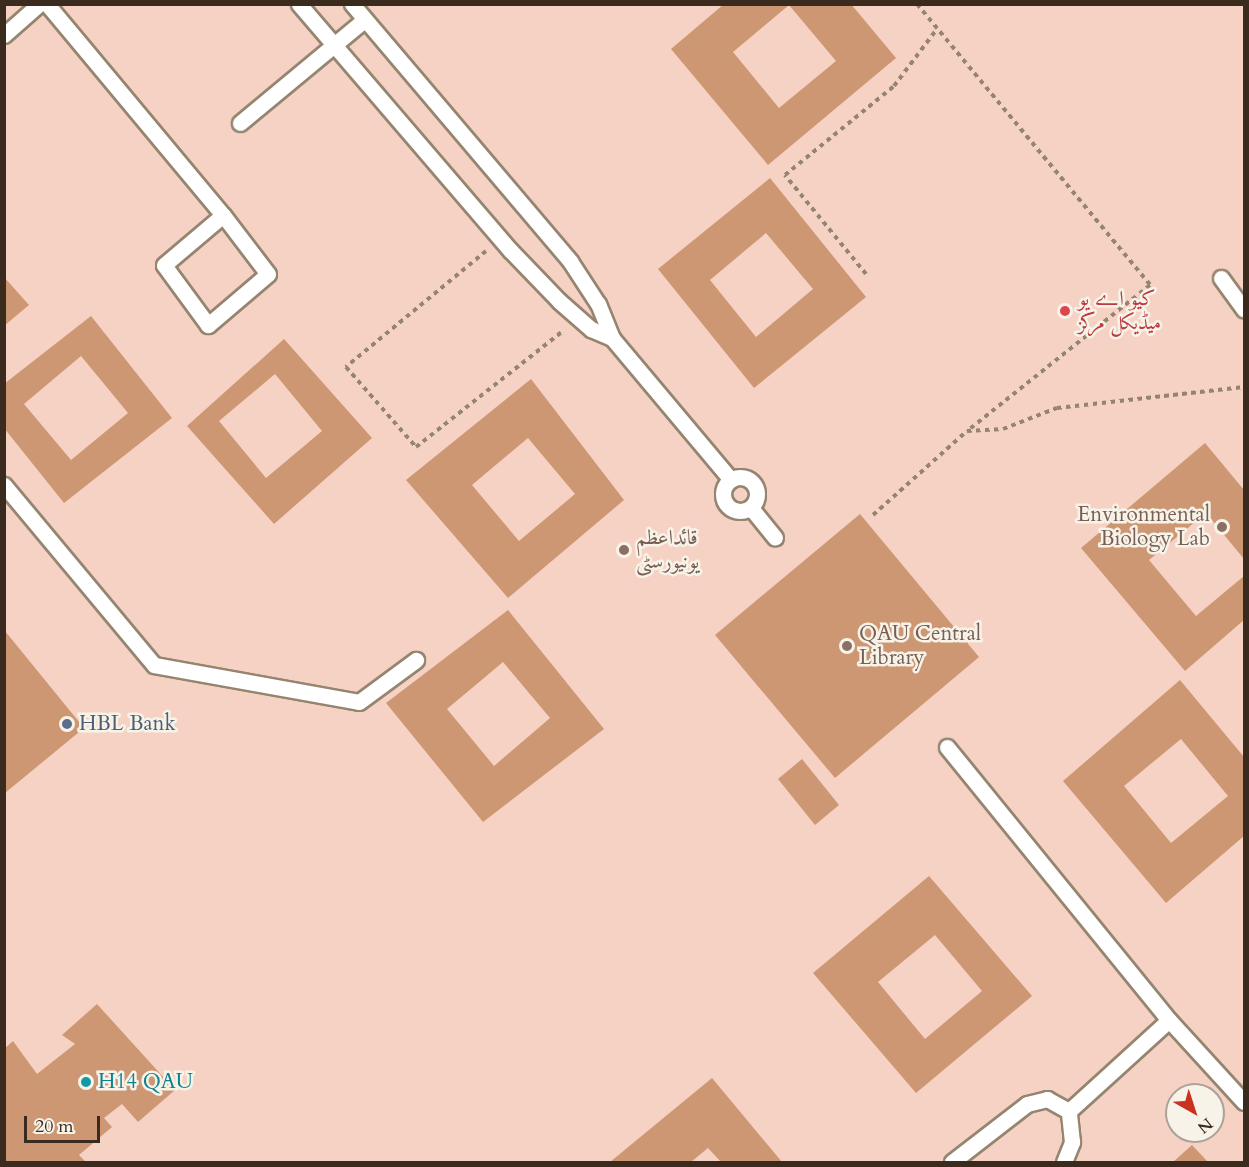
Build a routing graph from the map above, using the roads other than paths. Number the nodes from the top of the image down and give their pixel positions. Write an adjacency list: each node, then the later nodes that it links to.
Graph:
1 (39, 4): 6 (lane)
2 (47, 4): 9 (lane)
3 (299, 4): 7 (lane)
4 (352, 4): 5 (lane)
5 (364, 20): 7 (lane); 12 (lane)
6 (4, 35)
7 (333, 46): 8 (lane); 12 (lane)
8 (240, 123)
9 (223, 215): 9 (lane)
10 (1221, 278): 11 (lane)
11 (1245, 310)
12 (612, 338): 13 (lane)
13 (731, 480): 15 (lane); 15 (lane)
14 (4, 485): 17 (lane)
15 (751, 508): 16 (lane)
16 (775, 538)
17 (416, 660)
18 (946, 747): 19 (lane)
19 (1169, 1020): 20 (lane); 21 (lane)
20 (1245, 1102)
21 (1069, 1111): 22 (lane); 23 (lane)
22 (952, 1162)
23 (1064, 1162)

